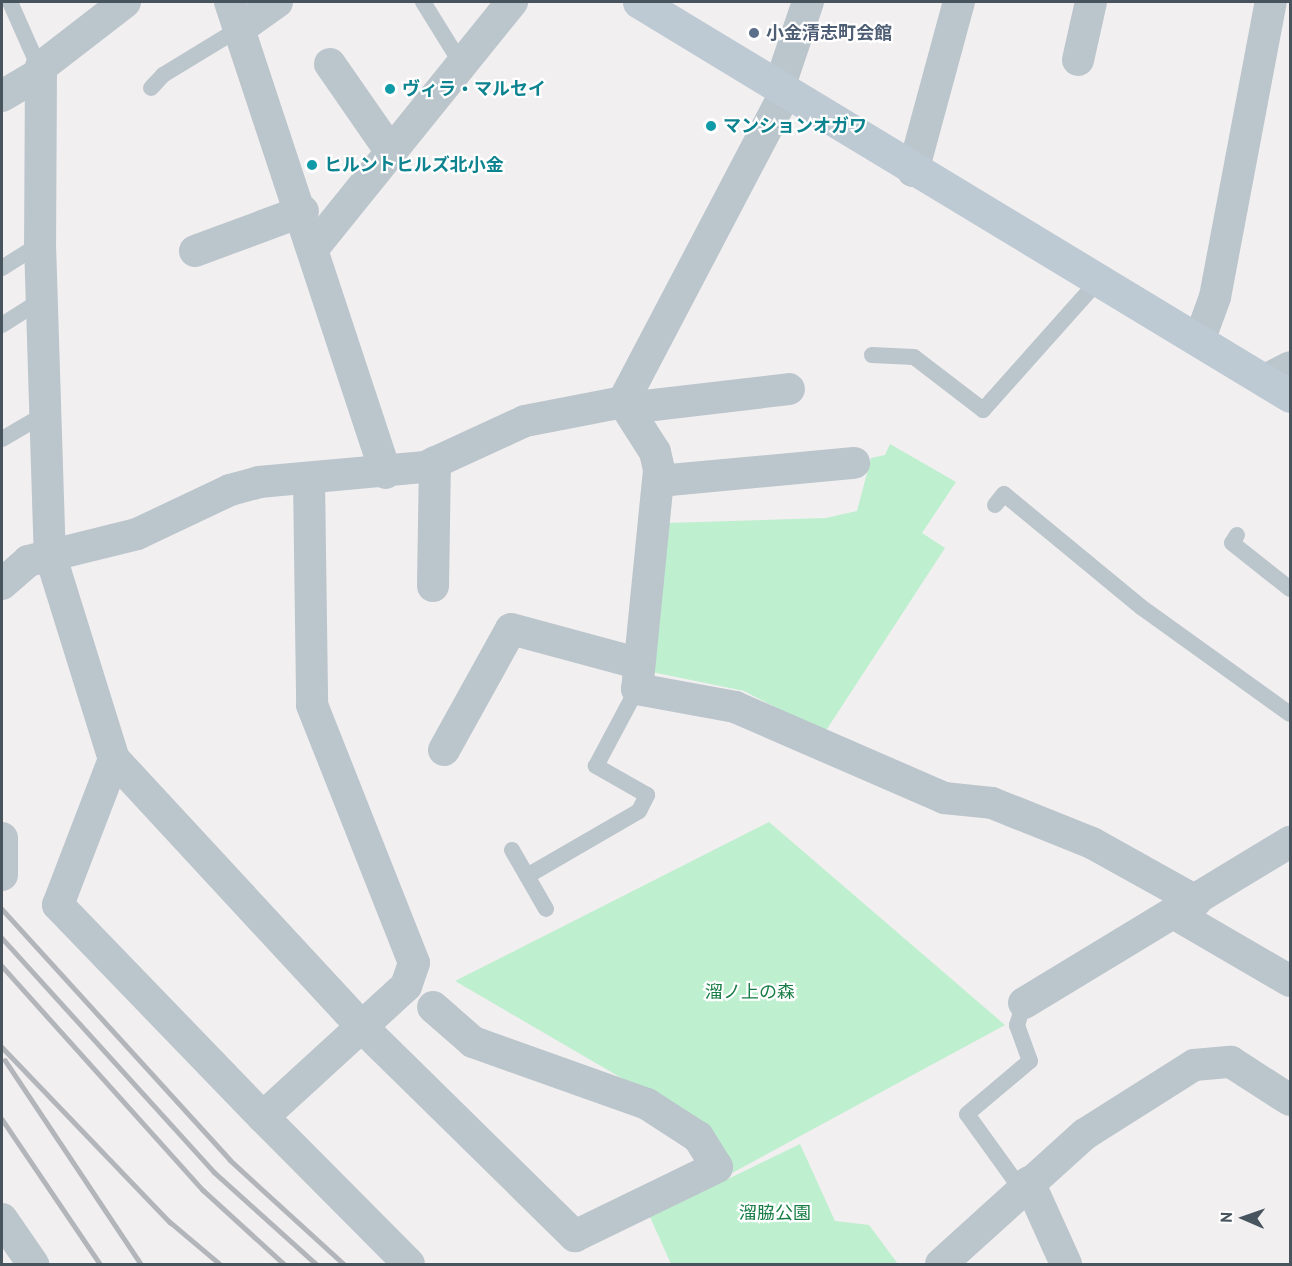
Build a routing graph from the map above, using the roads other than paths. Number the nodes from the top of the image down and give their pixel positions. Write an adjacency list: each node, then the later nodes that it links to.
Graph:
1 (10, 2): 15 (lane)
2 (125, 2): 15 (street)
3 (277, 2): 11 (street)
4 (423, 2): 14 (lane)
5 (512, 2): 14 (street)
6 (639, 2): 17 (street)
7 (808, 2): 17 (street)
8 (959, 2): 20 (street)
9 (1091, 2): 12 (street)
10 (1271, 2): 29 (street)
11 (236, 14): 16 (lane); 21 (street)
12 (1078, 60)
13 (330, 64): 19 (street)
14 (462, 65): 19 (street)
15 (41, 73): 18 (street); 22 (street)
16 (151, 88)
17 (782, 90): 20 (street); 33 (street)
18 (2, 96)
19 (391, 152): 23 (street)
20 (913, 171): 26 (street)
21 (303, 211): 23 (street); 24 (street)
22 (40, 244): 25 (lane); 27 (street)
23 (315, 246): 38 (street)
24 (195, 251)
25 (2, 268)
26 (1099, 280): 29 (street); 30 (lane)
27 (43, 299): 28 (lane); 34 (street)
28 (2, 325)
29 (1199, 342): 31 (street)
30 (872, 355)
31 (1282, 381)
32 (789, 389): 33 (street)
33 (626, 405): 36 (street); 40 (street)
34 (45, 414): 35 (lane); 43 (street)
35 (2, 439)
36 (435, 462): 38 (street); 45 (street)
37 (854, 463): 40 (street)
38 (386, 473): 39 (street)
39 (309, 478): 43 (street); 61 (street)
40 (659, 481): 47 (street)
41 (995, 506): 48 (lane)
42 (1237, 535): 46 (lane)
43 (50, 554): 44 (street); 50 (street)
44 (2, 584)
45 (433, 586)
46 (1290, 589)
47 (637, 676): 49 (street); 55 (lane); 56 (street)
48 (1290, 714)
49 (444, 750)
50 (114, 759): 61 (street); 63 (street)
51 (2, 838): 54 (street)
52 (1290, 842): 56 (street)
53 (512, 850): 55 (lane)
54 (2, 875)
55 (527, 876): 57 (lane)
56 (1186, 907): 58 (street); 59 (street)
57 (546, 909)
58 (1290, 981)
59 (1024, 1003): 64 (lane)
60 (433, 1007): 61 (street)
61 (361, 1026): 63 (street)
62 (1290, 1101): 64 (street)
63 (263, 1117): 67 (street)
64 (1025, 1185): 68 (street); 69 (street)
65 (2, 1219): 66 (street)
66 (33, 1264)
67 (409, 1264)
68 (941, 1264)
69 (1066, 1264)

